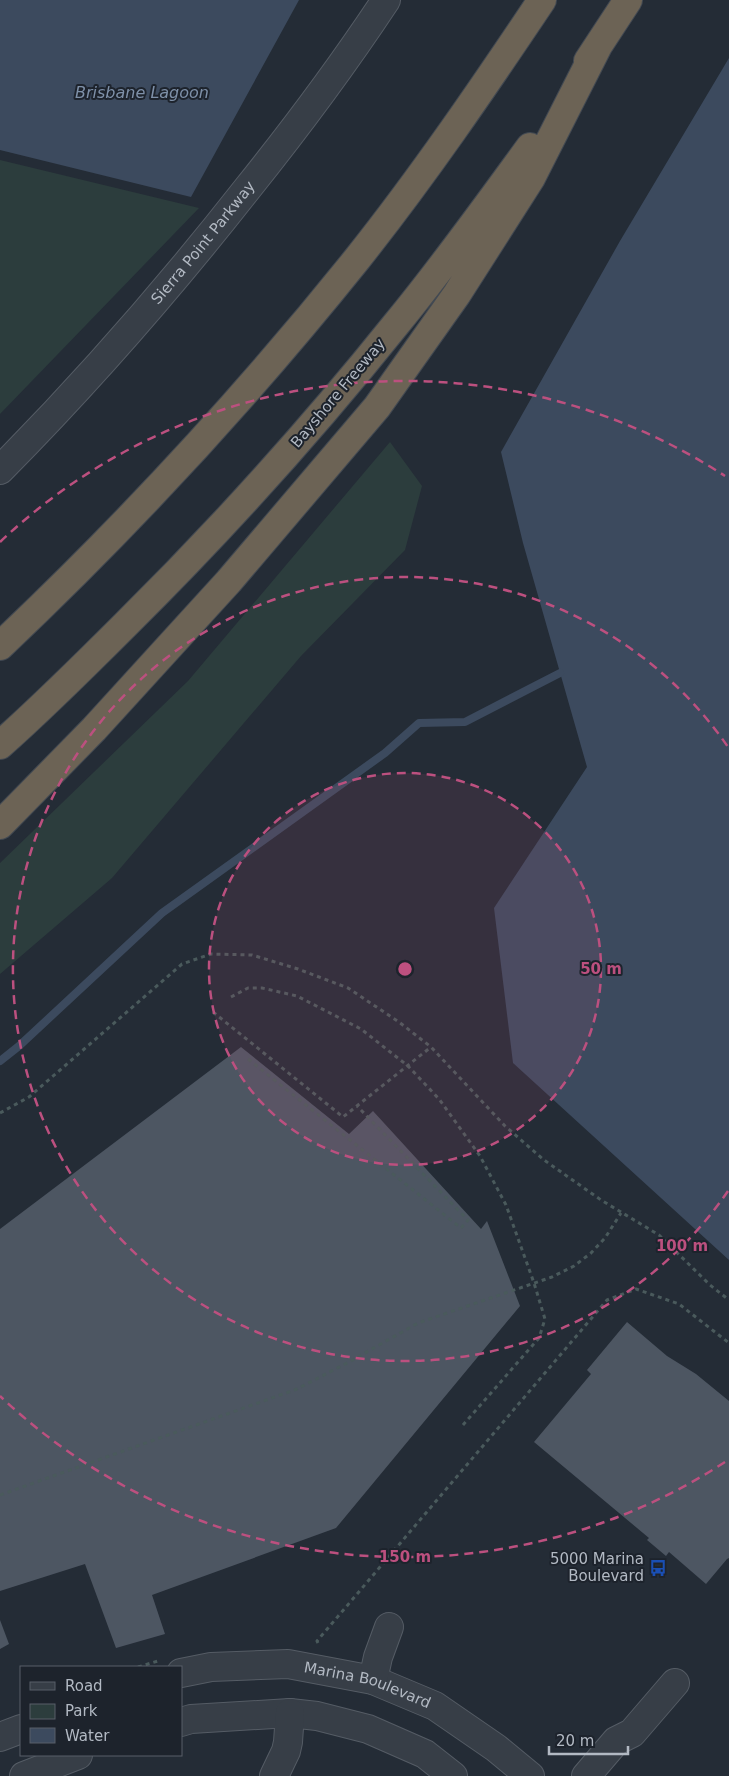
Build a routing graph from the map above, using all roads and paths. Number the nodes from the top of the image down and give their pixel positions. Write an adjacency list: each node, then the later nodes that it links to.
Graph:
1 (386, 0): 5 (street, Sierra Point Parkway)
2 (542, 0): 6 (highway)
3 (628, 0): 4 (highway, Bayshore Freeway)
4 (598, 46): 7 (highway, Bayshore Freeway); 8 (highway)
5 (0, 470)
6 (0, 646)
7 (0, 745)
8 (0, 825)
9 (231, 997): 13 (path)
10 (213, 1012): 14 (path)
11 (432, 1047): 13 (path); 15 (path); 16 (path)
12 (248, 1059): 14 (path)
13 (408, 1066): 14 (path); 17 (path)
14 (357, 1106)
15 (0, 1113)
16 (621, 1213): 17 (path); 18 (path)
17 (534, 1283): 20 (path); 21 (path)
18 (729, 1300)
19 (729, 1343): 23 (path)
20 (463, 1425)
21 (0, 1495)
22 (389, 1627): 25 (street)
23 (319, 1646)
24 (182, 1673): 25 (street, Marina Boulevard)
25 (373, 1680): 36 (street, Marina Boulevard)
26 (675, 1683): 30 (street)
27 (290, 1713): 28 (street); 34 (street); 35 (street)
28 (182, 1722)
29 (20, 1729): 31 (street)
30 (632, 1733): 37 (street); 38 (street)
31 (0, 1737)
32 (75, 1756): 33 (street)
33 (24, 1776)
34 (274, 1776)
35 (453, 1776)
36 (530, 1776)
37 (586, 1776)
38 (610, 1776)

